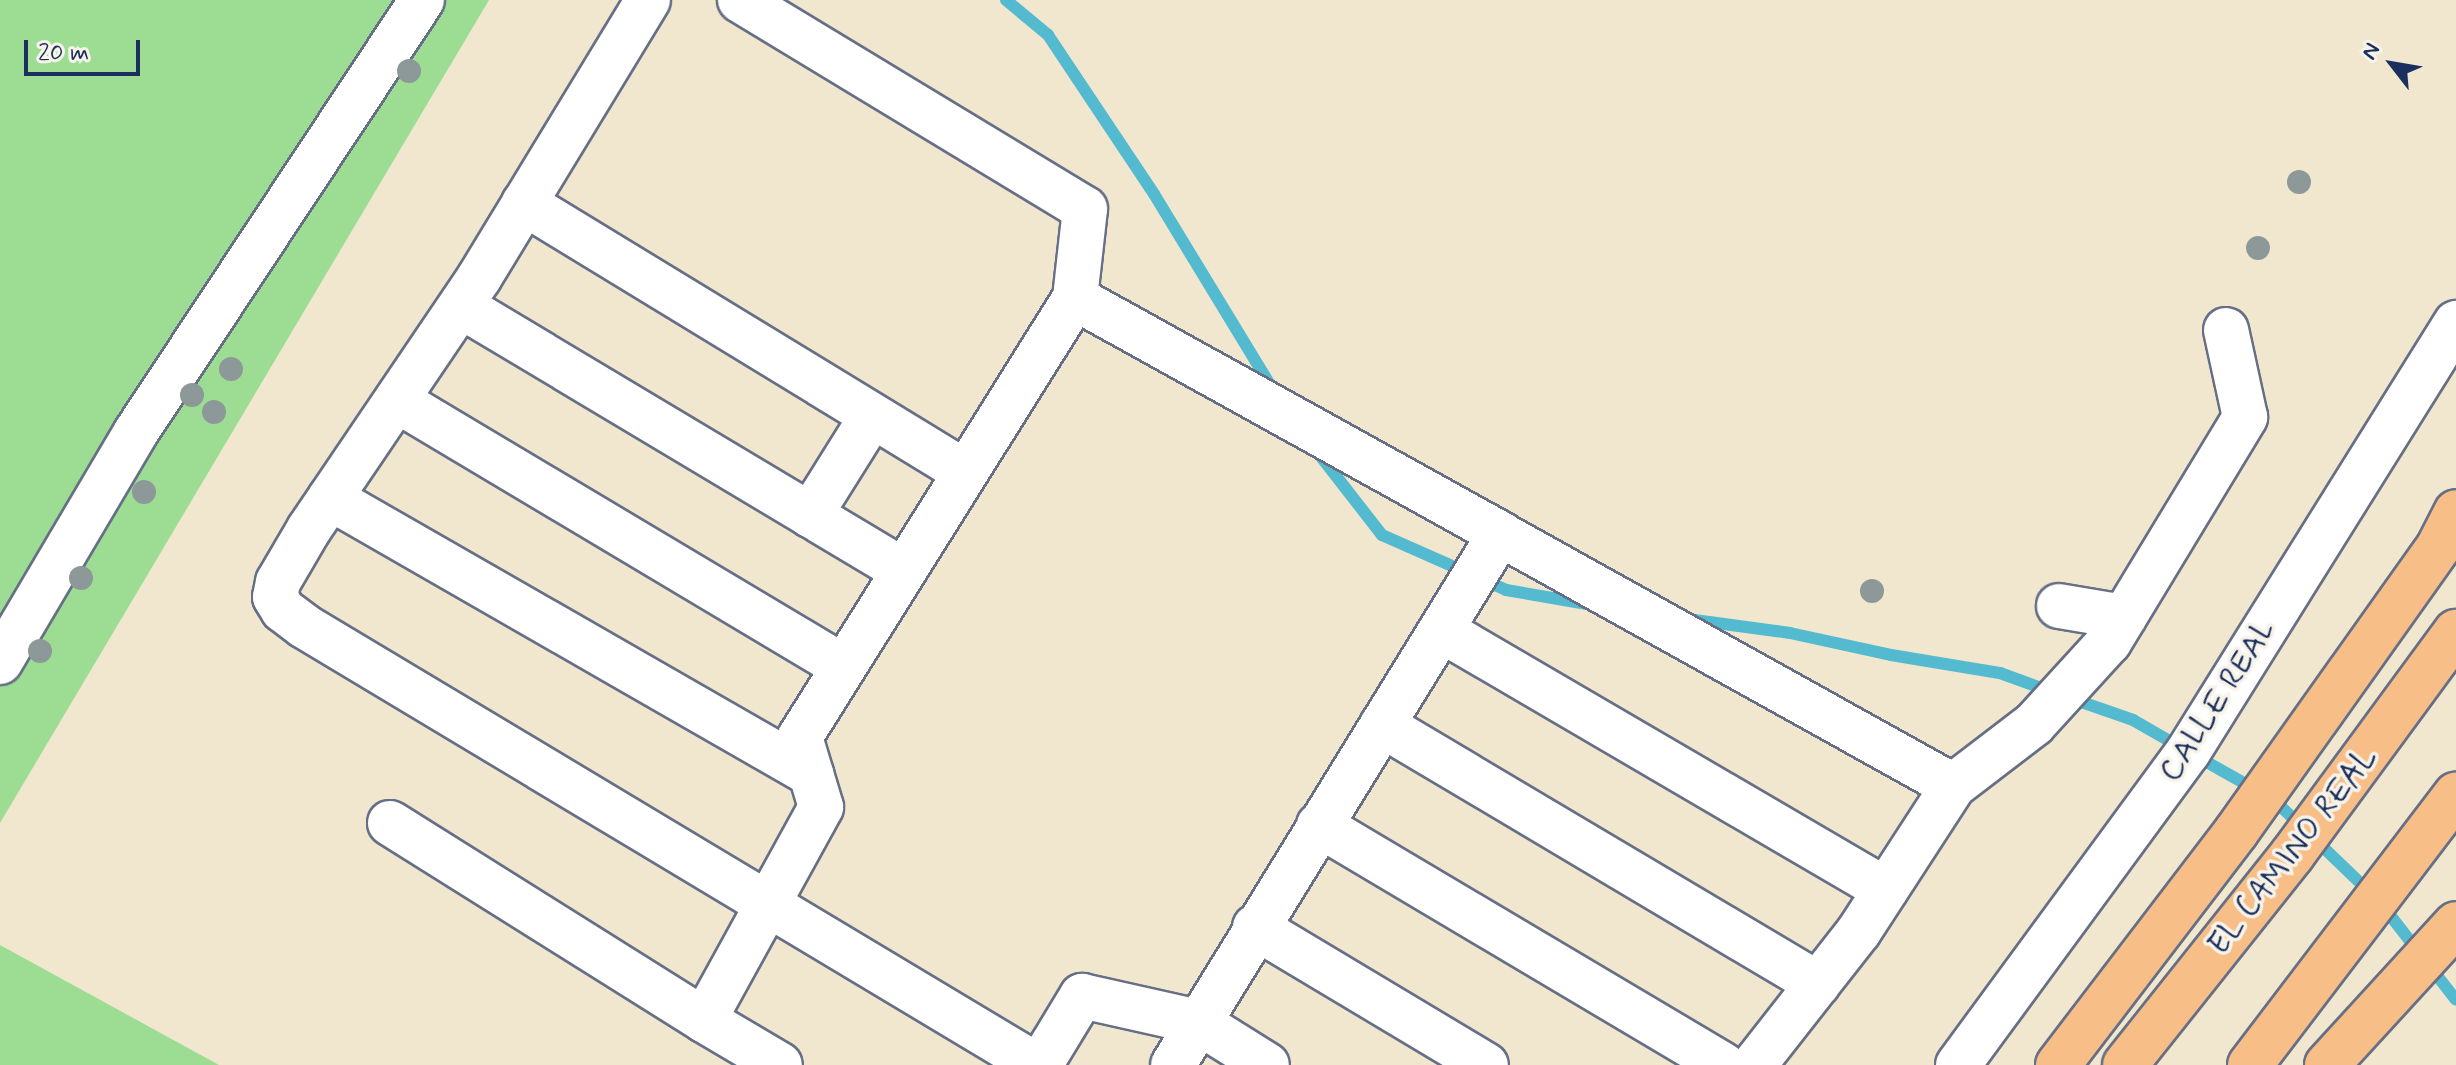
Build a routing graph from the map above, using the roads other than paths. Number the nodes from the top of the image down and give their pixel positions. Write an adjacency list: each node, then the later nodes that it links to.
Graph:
1 (422, 0): 21 (street)
2 (648, 0): 4 (street)
3 (740, 0): 5 (street)
4 (524, 203): 6 (street); 10 (street)
5 (1075, 298): 11 (street); 15 (street)
6 (461, 306): 9 (street); 14 (street)
7 (2456, 323): 43 (street, CALLE REAL)
8 (2226, 330): 18 (street)
9 (398, 401): 12 (street); 22 (street)
10 (872, 416): 11 (street); 14 (street)
11 (965, 472): 16 (street)
12 (330, 498): 24 (street); 30 (street)
13 (2456, 512): 44 (highway)
14 (810, 515): 16 (street)
15 (1500, 534): 19 (street); 25 (street)
16 (904, 571): 22 (street)
17 (2059, 606): 18 (street)
18 (2124, 617): 25 (street)
19 (1441, 630): 23 (street); 29 (street)
20 (2456, 632): 45 (highway, EL CAMINO REAL)
21 (0, 662)
22 (844, 667): 24 (street)
23 (1382, 725): 28 (street); 33 (street)
24 (811, 774): 30 (street)
25 (1953, 786): 29 (street)
26 (2456, 795): 46 (highway)
27 (390, 823): 34 (street)
28 (1319, 825): 32 (street); 41 (street)
29 (1886, 890): 33 (street)
30 (769, 905): 34 (street); 37 (street)
31 (2456, 924): 47 (highway)
32 (1255, 927): 35 (street); 40 (street)
33 (1818, 984): 42 (street)
34 (704, 1020): 36 (street)
35 (1198, 1022): 37 (street); 38 (street); 39 (street)
36 (780, 1065)
37 (1038, 1065)
38 (1173, 1065)
39 (1267, 1065)
40 (1486, 1065)
41 (1723, 1065)
42 (1754, 1065)
43 (1958, 1065)
44 (2058, 1065)
45 (2125, 1065)
46 (2250, 1065)
47 (2327, 1065)

